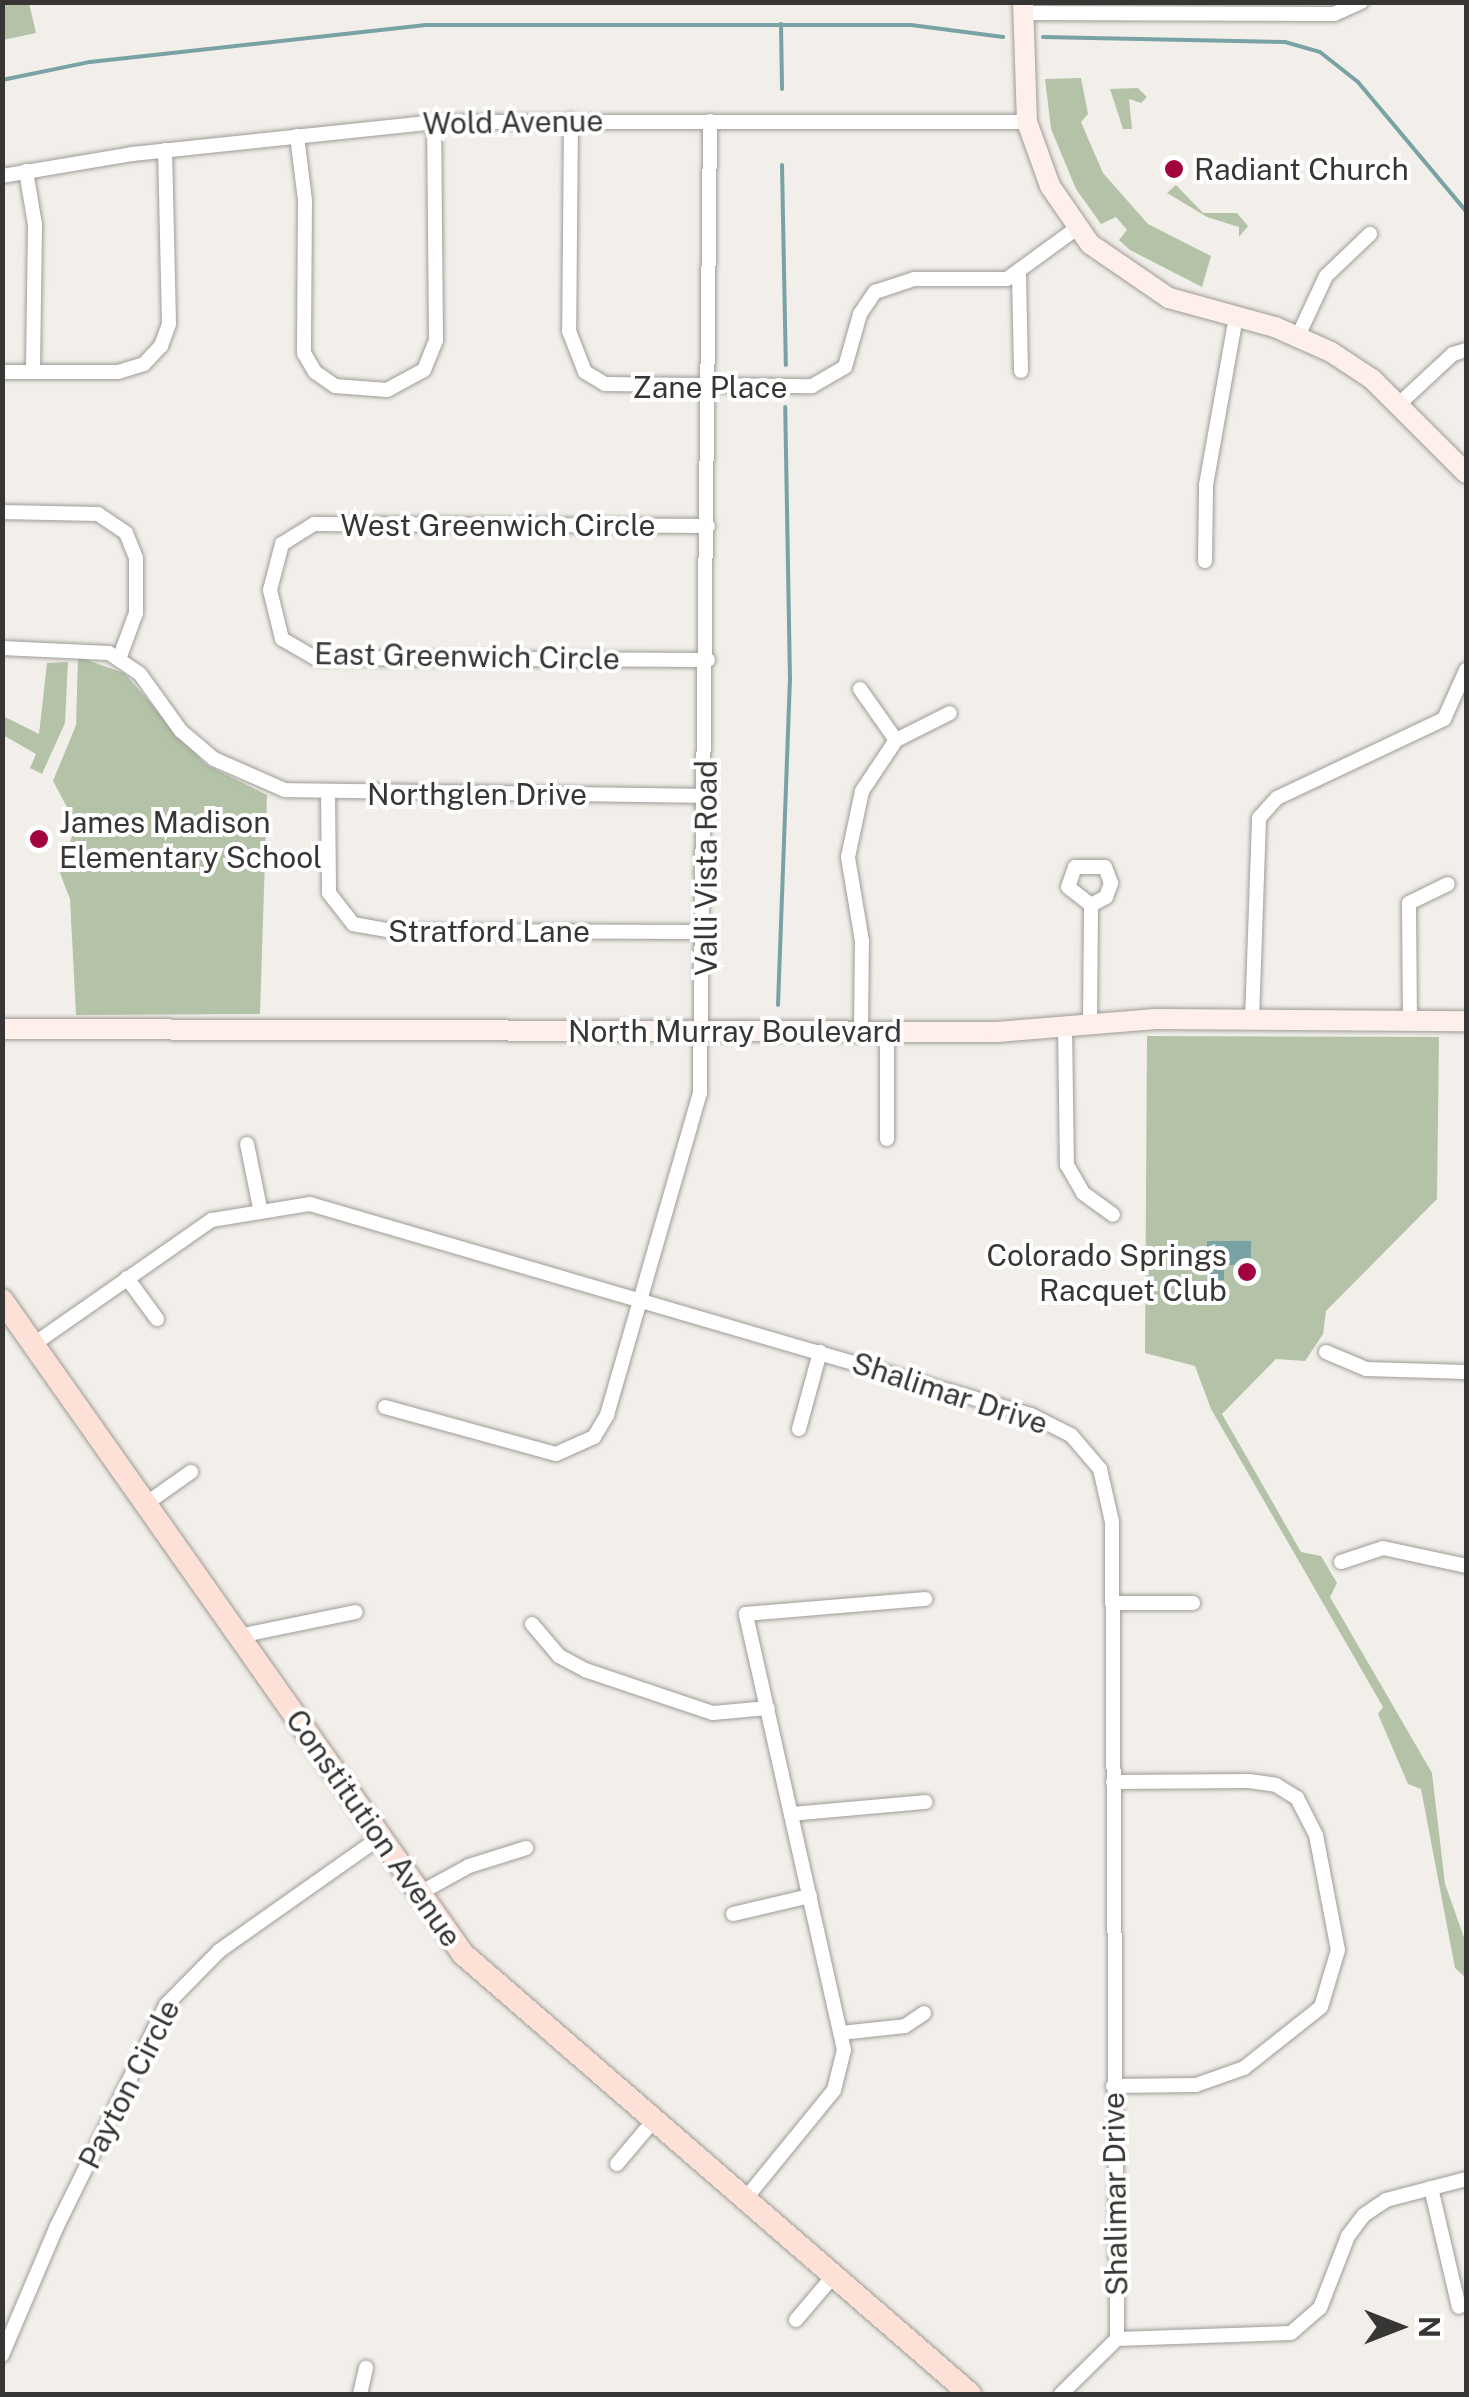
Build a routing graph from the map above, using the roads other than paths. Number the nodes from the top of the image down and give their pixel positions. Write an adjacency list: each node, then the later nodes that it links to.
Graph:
1 (1361, 2): 2 (street)
2 (1023, 8): 6 (main road)
3 (571, 120): 4 (street, Wold Avenue); 5 (street, Wold Avenue); 20 (street, Zane Place)
4 (710, 121): 6 (street, Wold Avenue); 20 (street, Valli Vista Road)
5 (434, 122): 7 (street, Wold Avenue); 7 (street)
6 (1027, 122): 11 (main road)
7 (297, 136): 8 (street, Wold Avenue)
8 (164, 150): 9 (street, Wold Avenue); 19 (street)
9 (26, 171): 10 (street, Wold Avenue); 19 (street)
10 (2, 176)
11 (1077, 228): 13 (street); 14 (main road)
12 (1370, 234): 15 (street)
13 (1019, 275): 17 (street); 20 (street, Zane Place)
14 (1236, 317): 15 (main road); 25 (street)
15 (1298, 336): 21 (main road)
16 (1466, 350): 21 (street)
17 (1022, 371)
18 (2, 372): 19 (street)
19 (34, 372)
20 (710, 386): 24 (street, Valli Vista Road)
21 (1399, 404): 22 (main road)
22 (1466, 473)
23 (2, 512): 28 (street)
24 (708, 526): 26 (street, West Greenwich Circle); 29 (street, Valli Vista Road)
25 (1205, 561)
26 (270, 590): 29 (street, East Greenwich Circle)
27 (2, 648): 28 (street)
28 (119, 659): 36 (street, Northglen Drive)
29 (708, 660): 37 (street, Valli Vista Road)
30 (1466, 670): 32 (street)
31 (860, 689): 35 (street)
32 (1452, 710): 34 (street); 41 (street)
33 (950, 713): 35 (street)
34 (1466, 722)
35 (896, 740): 47 (street)
36 (328, 793): 37 (street, Northglen Drive); 40 (street, Stratford Lane)
37 (706, 796): 40 (street, Valli Vista Road)
38 (1448, 884): 42 (street)
39 (1091, 905): 44 (street)
40 (705, 932): 48 (street, Valli Vista Road)
41 (1252, 1020): 42 (main road, North Murray Boulevard); 44 (main road, North Murray Boulevard)
42 (1410, 1020): 43 (main road, North Murray Boulevard)
43 (1466, 1021)
44 (1090, 1023): 45 (main road, North Murray Boulevard)
45 (1064, 1026): 49 (main road, North Murray Boulevard); 53 (street)
46 (2, 1029): 48 (main road, North Murray Boulevard)
47 (862, 1030): 48 (main road, North Murray Boulevard); 49 (main road, North Murray Boulevard)
48 (705, 1031): 55 (street, Valli Vista Road)
49 (887, 1032): 50 (street)
50 (887, 1138)
51 (247, 1144): 52 (street)
52 (260, 1208): 54 (street, Shalimar Drive); 55 (street, Shalimar Drive)
53 (1113, 1215)
54 (127, 1278): 57 (street); 58 (street, Shalimar Drive)
55 (641, 1299): 59 (street, Shalimar Drive); 62 (street, Valli Vista Road)
56 (2, 1300): 58 (main road, Constitution Avenue)
57 (157, 1319)
58 (34, 1344): 65 (main road, Constitution Avenue)
59 (820, 1352): 63 (street); 69 (street, Shalimar Drive)
60 (1326, 1352): 61 (street)
61 (1466, 1372)
62 (385, 1407)
63 (799, 1430)
64 (191, 1472): 65 (street)
65 (147, 1503): 73 (main road, Constitution Avenue)
66 (1340, 1562): 67 (street)
67 (1466, 1566)
68 (925, 1599): 74 (street)
69 (1112, 1602): 70 (street); 75 (street, Shalimar Drive)
70 (1192, 1602)
71 (356, 1612): 73 (street)
72 (532, 1624): 74 (street)
73 (239, 1636): 78 (main road, Constitution Avenue)
74 (768, 1708): 77 (street)
75 (1113, 1782): 85 (street, Shalimar Drive); 85 (street)
76 (925, 1802): 77 (street)
77 (791, 1814): 81 (street)
78 (380, 1838): 80 (main road, Constitution Avenue); 95 (street, Payton Circle)
79 (526, 1848): 80 (street)
80 (418, 1894): 86 (main road, Constitution Avenue)
81 (810, 1896): 82 (street); 84 (street)
82 (733, 1914)
83 (924, 2013): 84 (street)
84 (841, 2032): 90 (street)
85 (1113, 2086): 94 (street, Shalimar Drive)
86 (654, 2120): 87 (street); 90 (main road, Constitution Avenue)
87 (617, 2164)
88 (1466, 2179): 89 (street)
89 (1431, 2188): 92 (street); 94 (street)
90 (746, 2198): 91 (main road, Constitution Avenue)
91 (835, 2274): 93 (street); 98 (main road, Constitution Avenue)
92 (1459, 2306)
93 (796, 2320)
94 (1118, 2339): 99 (street)
95 (2, 2355)
96 (366, 2368): 97 (street)
97 (360, 2394)
98 (970, 2394)
99 (1061, 2394)

